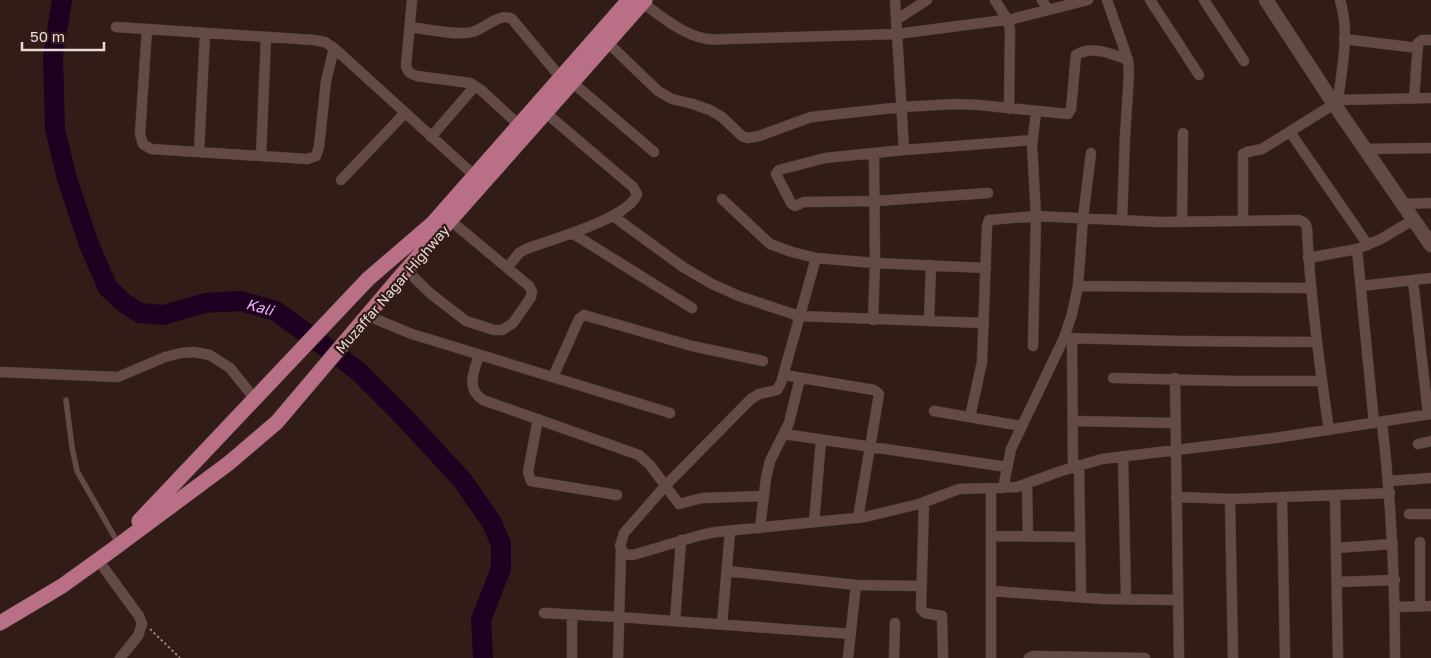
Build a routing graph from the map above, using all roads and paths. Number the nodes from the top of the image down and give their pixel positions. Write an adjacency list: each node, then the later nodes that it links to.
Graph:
1 (412, 0): 17 (street)
2 (895, 0): 15 (street)
3 (927, 0): 15 (street)
4 (995, 0): 14 (street)
5 (1042, 0): 13 (street)
6 (1088, 0): 13 (street)
7 (1107, 0): 27 (street)
8 (1150, 0): 29 (street)
9 (1204, 0): 28 (street)
10 (1266, 0): 34 (main road)
11 (1340, 0): 23 (street)
12 (639, 1): 20 (street); 22 (main road, Muzaffar Nagar Highway)
13 (1048, 10): 14 (street)
14 (1007, 19): 20 (street); 36 (street)
15 (896, 20): 20 (street)
16 (116, 27): 18 (street)
17 (410, 27): 30 (street); 31 (street)
18 (147, 29): 19 (street); 48 (street)
19 (206, 32): 21 (street); 48 (street)
20 (897, 34): 35 (street)
21 (266, 37): 25 (street); 52 (street)
22 (603, 38): 30 (main road, Muzaffar Nagar Highway); 35 (street)
23 (1344, 39): 26 (street); 34 (street)
24 (1431, 40): 26 (street)
25 (334, 48): 38 (street); 52 (street)
26 (1418, 48): 33 (street)
27 (1128, 60): 37 (street); 63 (street)
28 (1244, 61)
29 (1199, 75)
30 (567, 81): 39 (main road, Muzaffar Nagar Highway); 40 (main road, Muzaffar Nagar Highway); 49 (street)
31 (475, 86): 40 (street); 43 (street)
32 (1431, 98): 33 (street)
33 (1414, 99): 34 (street)
34 (1336, 102): 41 (street); 47 (main road)
35 (902, 107): 36 (street); 46 (street)
36 (1009, 109): 37 (street)
37 (1036, 112): 44 (street)
38 (405, 113): 43 (street); 54 (street)
39 (546, 113): 60 (street); 66 (main road, Muzaffar Nagar Highway)
40 (519, 126): 53 (main road, Muzaffar Nagar Highway)
41 (1290, 132): 64 (street); 69 (street)
42 (1183, 133): 67 (street)
43 (431, 137): 53 (street)
44 (1033, 140): 46 (street); 61 (street)
45 (1431, 148): 47 (street)
46 (904, 150): 50 (street)
47 (1365, 150): 59 (main road)
48 (199, 152): 52 (street)
49 (654, 152)
50 (874, 153): 57 (street); 57 (street)
51 (1090, 153): 62 (street)
52 (261, 156)
53 (474, 176): 102 (main road, Muzaffar Nagar Highway)
54 (341, 180)
55 (988, 192): 57 (street)
56 (722, 199): 72 (street)
57 (876, 202): 74 (street)
58 (1431, 203): 59 (street)
59 (1403, 204): 65 (main road)
60 (613, 216): 68 (street); 85 (street)
61 (1036, 216): 62 (street); 77 (street); 92 (street)
62 (1083, 218): 63 (street); 81 (street)
63 (1122, 220): 67 (street)
64 (1243, 220): 67 (street); 73 (street)
65 (1413, 220): 69 (street); 70 (main road)
66 (451, 221): 76 (street); 78 (main road, Muzaffar Nagar Highway)
67 (1182, 221)
68 (572, 233): 76 (street); 84 (street)
69 (1368, 245): 71 (street)
70 (1431, 245)
71 (1357, 249): 73 (street); 82 (street)
72 (816, 258): 74 (street); 85 (street)
73 (1308, 258): 83 (street)
74 (875, 263): 75 (street); 87 (street)
75 (931, 265): 77 (street); 88 (street)
76 (508, 267): 78 (street)
77 (986, 268): 89 (street)
78 (406, 270): 86 (main road, Muzaffar Nagar Highway)
79 (1431, 278): 80 (street)
80 (1412, 280): 82 (street); 106 (street)
81 (1078, 286): 83 (street); 90 (street)
82 (1361, 286): 110 (street)
83 (1311, 288): 91 (street)
84 (692, 308)
85 (799, 316): 87 (street); 96 (street)
86 (366, 319): 93 (street); 149 (main road, Muzaffar Nagar Highway)
87 (873, 320): 88 (street)
88 (929, 321): 89 (street)
89 (984, 323): 107 (street)
90 (1068, 339): 91 (street); 109 (street); 112 (street)
91 (1316, 342): 101 (street)
92 (1032, 346)
93 (479, 355): 97 (street); 108 (street)
94 (763, 361): 97 (street)
95 (0, 372): 102 (street)
96 (784, 375): 98 (street); 126 (street)
97 (553, 377): 105 (street)
98 (800, 378): 114 (street); 118 (street)
99 (1113, 378): 100 (street)
100 (1175, 378): 101 (street); 111 (street)
101 (1322, 381): 113 (street)
102 (257, 396): 149 (main road, Muzaffar Nagar Highway)
103 (66, 400): 149 (lane)
104 (934, 411): 107 (street)
105 (670, 413)
106 (1429, 414): 110 (street)
107 (970, 417): 112 (street)
108 (538, 419): 126 (street); 130 (street)
109 (1073, 421): 111 (street); 121 (street)
110 (1378, 422): 113 (street); 124 (street)
111 (1175, 423): 119 (street)
112 (1021, 426): 122 (street)
113 (1329, 430): 119 (street)
114 (784, 434): 115 (street); 131 (street)
115 (821, 440): 118 (street); 140 (street)
116 (1431, 441): 117 (street)
117 (1418, 444)
118 (869, 447): 122 (street); 139 (street)
119 (1175, 451): 120 (street); 133 (street)
120 (1123, 456): 121 (street); 160 (street)
121 (1076, 466): 125 (street); 145 (street)
122 (1006, 468): 127 (street)
123 (1431, 478): 124 (street)
124 (1389, 481): 129 (street)
125 (1027, 484): 127 (street); 144 (street)
126 (666, 485): 131 (street); 151 (street)
127 (1003, 488): 128 (street)
128 (991, 489): 136 (street); 143 (street)
129 (1390, 493): 132 (street); 148 (street)
130 (617, 495)
131 (764, 496): 141 (street)
132 (1335, 496): 134 (street); 150 (street)
133 (1176, 497): 135 (street); 161 (street)
134 (1282, 498): 135 (street); 188 (street)
135 (1230, 499): 187 (street)
136 (924, 502): 139 (street); 157 (street)
137 (1409, 514): 138 (street)
138 (1431, 514)
139 (858, 518): 140 (street)
140 (814, 522): 141 (street)
141 (760, 528): 142 (street)
142 (730, 531): 146 (street); 153 (street)
143 (991, 536): 144 (street); 158 (street)
144 (1028, 536): 145 (street)
145 (1080, 537): 159 (street)
146 (681, 540): 151 (street); 168 (street)
147 (1420, 542): 162 (street)
148 (1393, 544): 150 (street); 154 (street)
149 (115, 547): 152 (main road, Muzaffar Nagar Highway)
150 (1336, 548): 155 (street)
151 (621, 550): 167 (street)
152 (98, 560): 169 (main road, Muzaffar Nagar Highway); 171 (street)
153 (726, 571): 156 (street); 172 (street)
154 (1394, 580): 155 (street); 164 (street)
155 (1337, 582): 189 (street)
156 (856, 585): 157 (street); 173 (street)
157 (921, 586): 181 (street)
158 (992, 591): 159 (street); 182 (street)
159 (1081, 597): 160 (street)
160 (1126, 599): 161 (street)
161 (1178, 600): 186 (street)
162 (1420, 606): 163 (street); 164 (street)
163 (1431, 606)
164 (1395, 607): 190 (street)
165 (544, 613): 166 (street)
166 (572, 614): 167 (street); 177 (street)
167 (619, 617): 168 (street); 178 (street)
168 (675, 621): 172 (street)
169 (0, 623)
170 (895, 623): 180 (street)
171 (142, 624): 175 (street); 176 (path)
172 (722, 624): 173 (street)
173 (851, 634): 179 (street)
174 (1085, 657): 183 (street); 184 (street)
175 (120, 658)
176 (180, 658)
177 (572, 658)
178 (618, 658)
179 (848, 658)
180 (894, 658)
181 (943, 658)
182 (991, 658)
183 (1029, 658)
184 (1135, 658): 185 (street)
185 (1145, 658)
186 (1179, 658)
187 (1232, 658)
188 (1285, 658)
189 (1338, 658)
190 (1395, 658)

